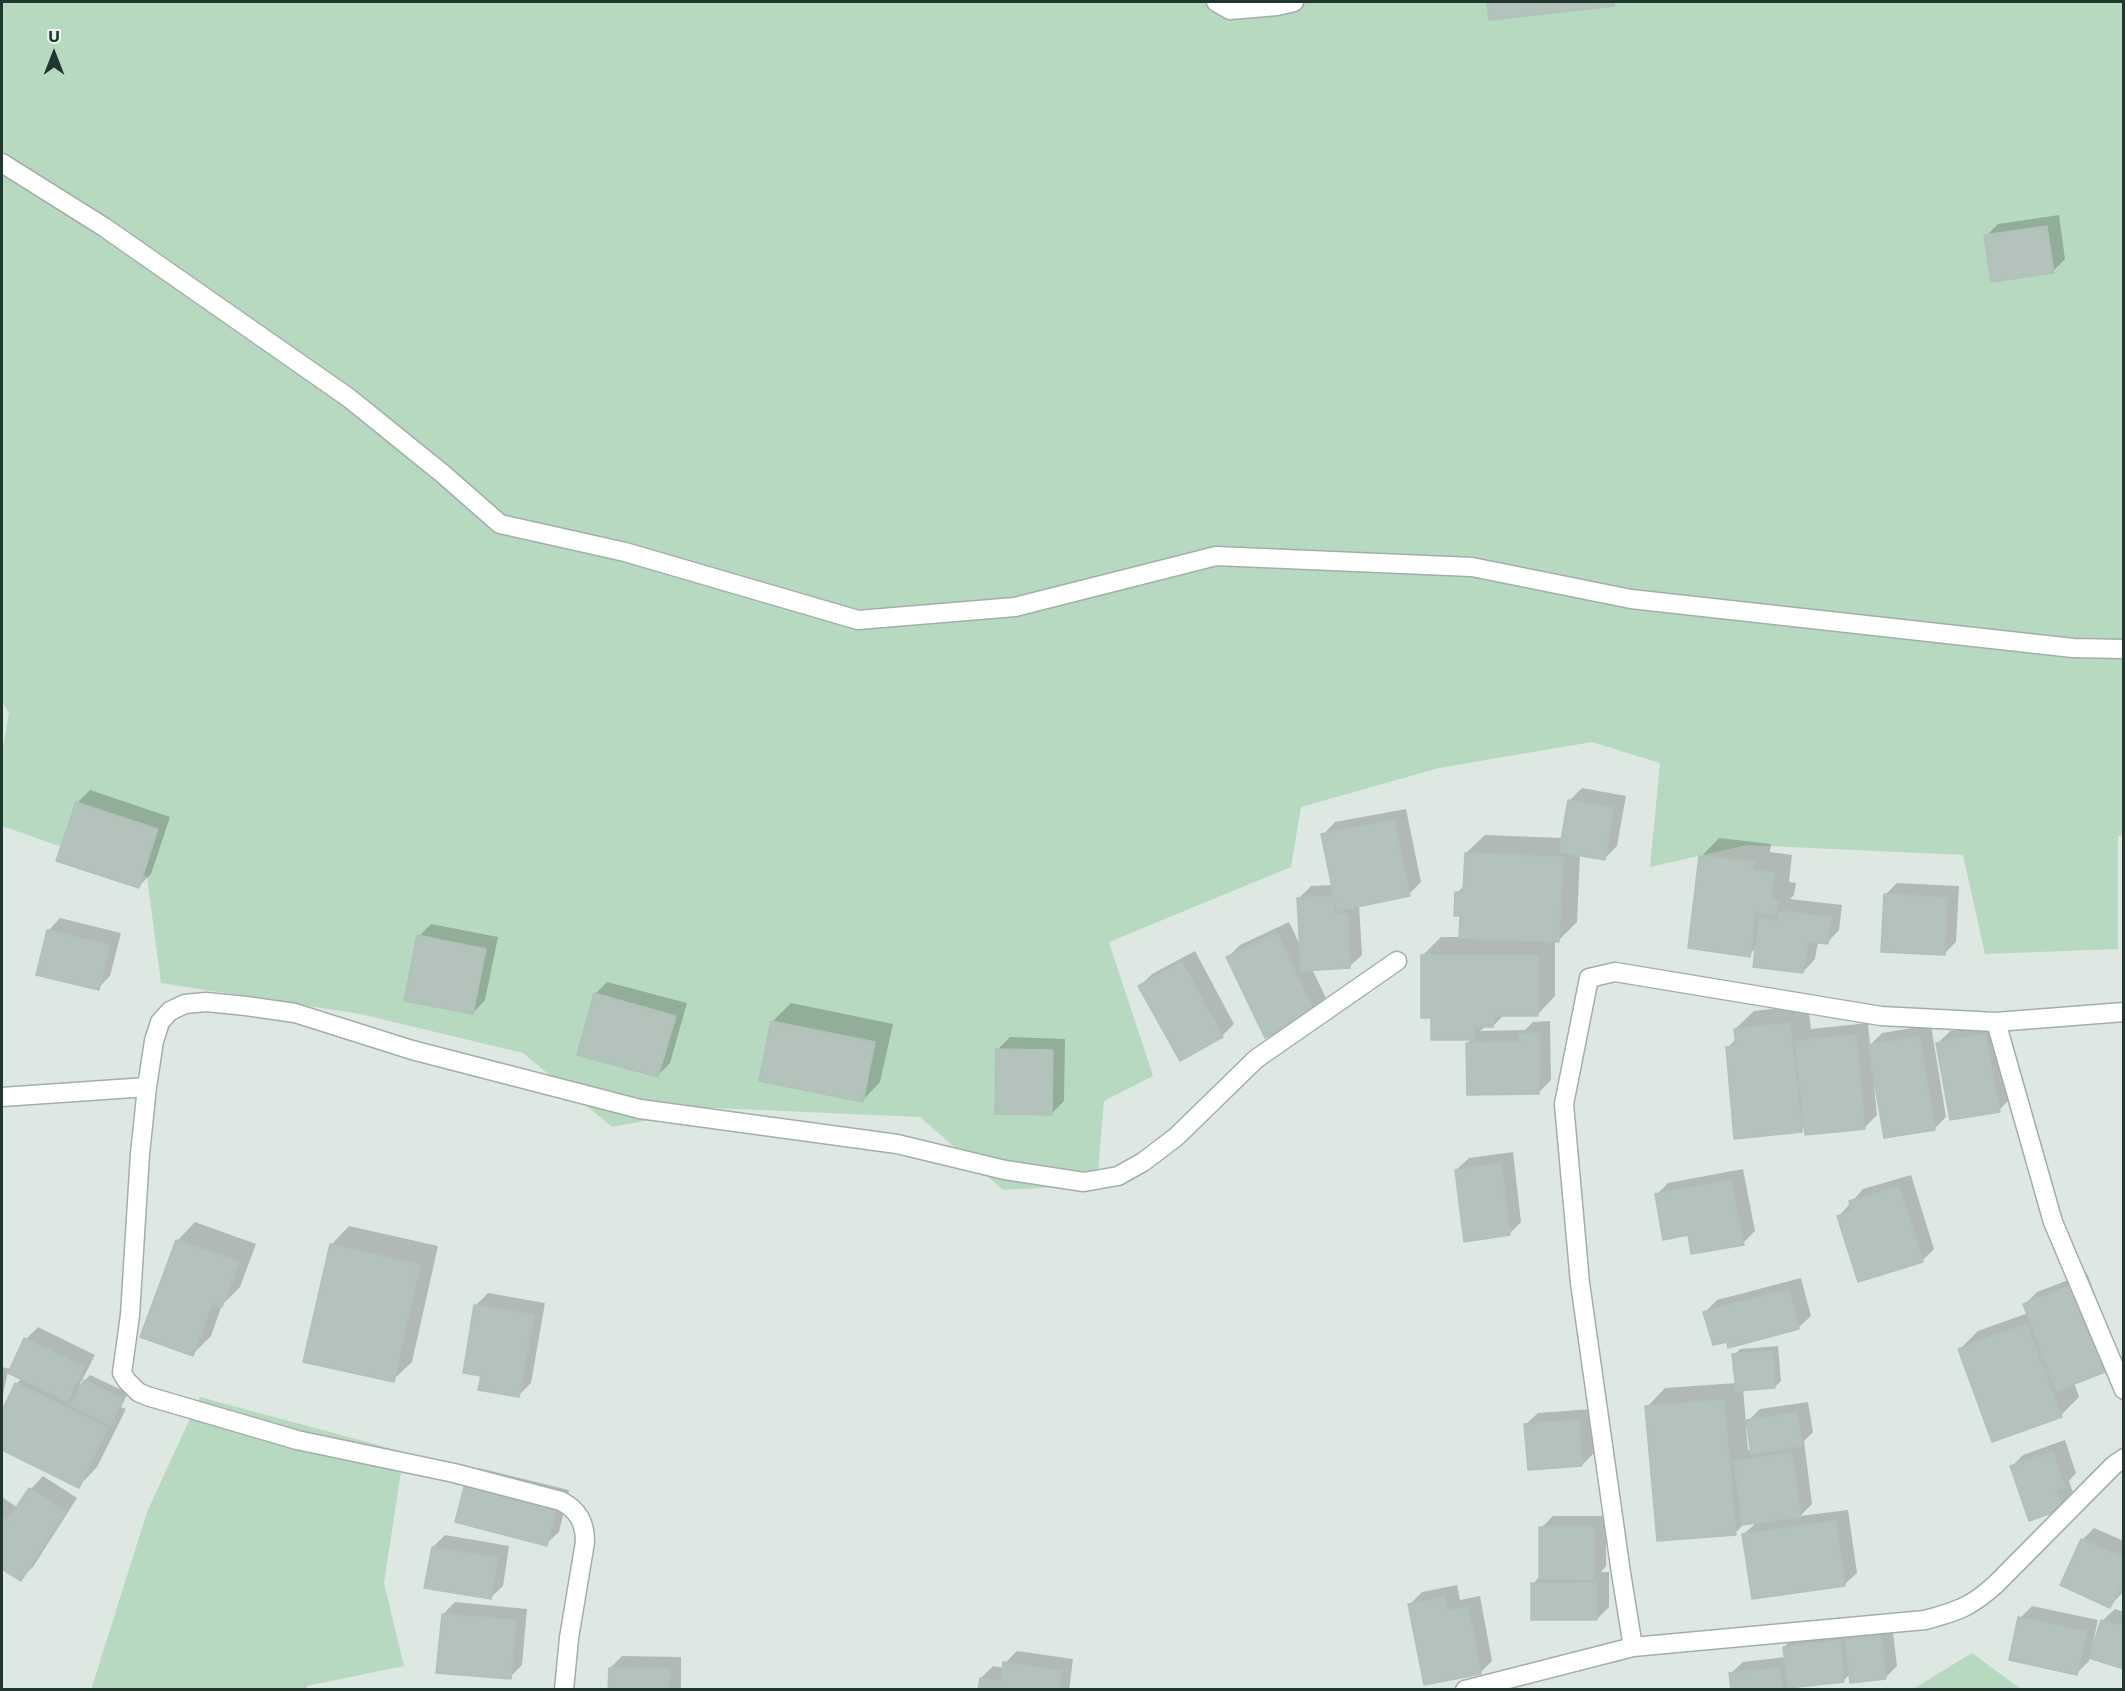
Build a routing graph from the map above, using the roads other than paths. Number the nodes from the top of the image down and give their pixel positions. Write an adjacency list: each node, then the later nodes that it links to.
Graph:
1 (1216, 2): 2 (street)
2 (1294, 2)
3 (2, 163): 4 (street)
4 (2124, 649)
5 (1397, 961): 8 (street)
6 (2124, 1011): 7 (street)
7 (1996, 1022): 10 (street); 12 (street)
8 (147, 1087): 9 (street); 13 (street)
9 (2, 1097)
10 (2124, 1390)
11 (2124, 1458): 12 (street)
12 (1634, 1647): 14 (street)
13 (564, 1689)
14 (1465, 1689)

